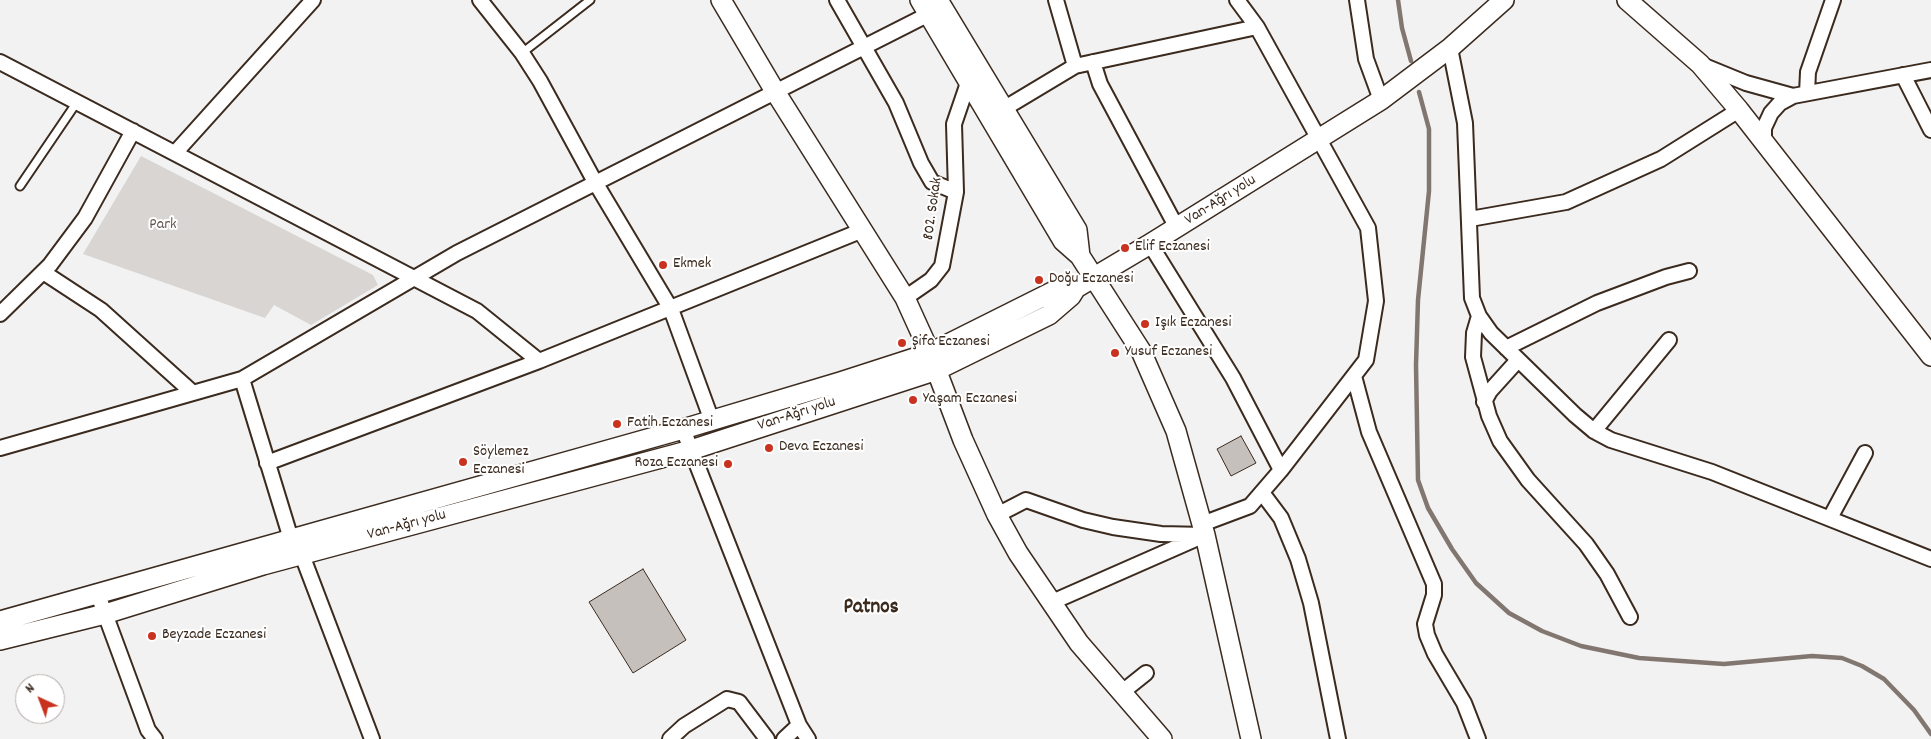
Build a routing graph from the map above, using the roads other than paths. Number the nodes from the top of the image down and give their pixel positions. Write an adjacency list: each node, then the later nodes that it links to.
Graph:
1 (313, 0): 35 (street)
2 (480, 0): 16 (street)
3 (590, 0): 16 (lane)
4 (721, 0): 24 (main road)
5 (837, 0): 14 (street)
6 (1056, 0): 20 (street)
7 (1357, 0): 27 (street)
8 (1504, 0): 15 (main road, Van-Ağrı yolu)
9 (1627, 0): 19 (main road)
10 (1832, 0): 25 (street)
11 (1243, 2): 13 (street)
12 (933, 5): 14 (street); 23 (main road); 29 (main road)
13 (1258, 27): 18 (street); 33 (street)
14 (864, 45): 24 (street); 38 (street)
15 (1450, 48): 27 (main road, Van-Ağrı yolu); 39 (street)
16 (522, 53): 36 (street)
17 (0, 62): 28 (street)
18 (1093, 62): 20 (street); 40 (street)
19 (1700, 64): 26 (street); 30 (main road)
20 (1075, 66): 29 (street)
21 (1931, 70): 22 (street)
22 (1903, 75): 25 (street); 31 (street)
23 (969, 80): 29 (main road); 38 (street, 802. Sokak)
24 (776, 93): 36 (street); 41 (main road)
25 (1807, 93): 26 (street)
26 (1793, 96): 34 (street)
27 (1381, 100): 33 (main road, Van-Ağrı yolu)
28 (77, 102): 32 (street); 37 (lane)
29 (997, 110): 45 (main road)
30 (1739, 110): 34 (main road); 39 (street)
31 (1931, 130)
32 (133, 131): 35 (street); 44 (street)
33 (1319, 140): 40 (main road, Van-Ağrı yolu); 57 (street)
34 (1764, 143): 53 (main road)
35 (175, 153): 46 (street)
36 (595, 182): 46 (street); 48 (street)
37 (20, 186)
38 (956, 192): 47 (street, 802. Sokak)
39 (1470, 219): 50 (street)
40 (1177, 228): 42 (main road, Van-Ağrı yolu)
41 (863, 230): 47 (main road); 48 (street)
42 (1150, 244): 45 (main road, Van-Ağrı yolu); 68 (street)
43 (1689, 271): 52 (street)
44 (43, 272): 49 (street); 59 (street)
45 (1094, 278): 56 (main road, Van-Ağrı yolu); 72 (main road)
46 (413, 280): 55 (street); 58 (street)
47 (906, 298): 56 (main road)
48 (671, 309): 55 (street); 61 (street)
49 (0, 314)
50 (1478, 316): 52 (street); 60 (street)
51 (1669, 340): 63 (street)
52 (1506, 348): 54 (street)
53 (1931, 356)
54 (1518, 360): 60 (street); 63 (street)
55 (539, 361): 67 (street)
56 (934, 362): 61 (main road); 65 (main road, Van-Ağrı yolu); 70 (main road)
57 (1354, 376): 68 (street); 94 (street)
58 (242, 380): 59 (street); 67 (street)
59 (193, 393): 64 (street)
60 (1484, 402): 79 (street)
61 (712, 420): 62 (main road)
62 (683, 429): 65 (street); 73 (main road)
63 (1594, 431): 71 (street)
64 (0, 448)
65 (691, 450): 74 (main road, Van-Ağrı yolu); 84 (street)
66 (1865, 453): 71 (street)
67 (267, 463): 73 (street)
68 (1282, 470): 69 (street)
69 (1263, 494): 72 (street); 93 (street)
70 (997, 515): 72 (street); 77 (main road)
71 (1830, 518): 75 (street)
72 (1204, 530): 77 (street); 92 (main road)
73 (291, 539): 74 (street); 76 (main road)
74 (302, 555): 78 (main road, Van-Ağrı yolu); 86 (street)
75 (1931, 559)
76 (97, 592): 78 (street); 80 (main road)
77 (1050, 603): 83 (main road)
78 (105, 614): 81 (main road, Van-Ağrı yolu); 85 (street)
79 (1630, 616)
80 (0, 621)
81 (0, 640)
82 (1146, 673): 83 (street)
83 (1121, 693): 91 (main road)
84 (799, 725): 89 (street); 90 (street)
85 (151, 736)
86 (372, 739)
87 (670, 739): 88 (street)
88 (767, 739)
89 (784, 739)
90 (808, 739)
91 (1162, 739)
92 (1251, 739)
93 (1338, 739)
94 (1478, 739)

